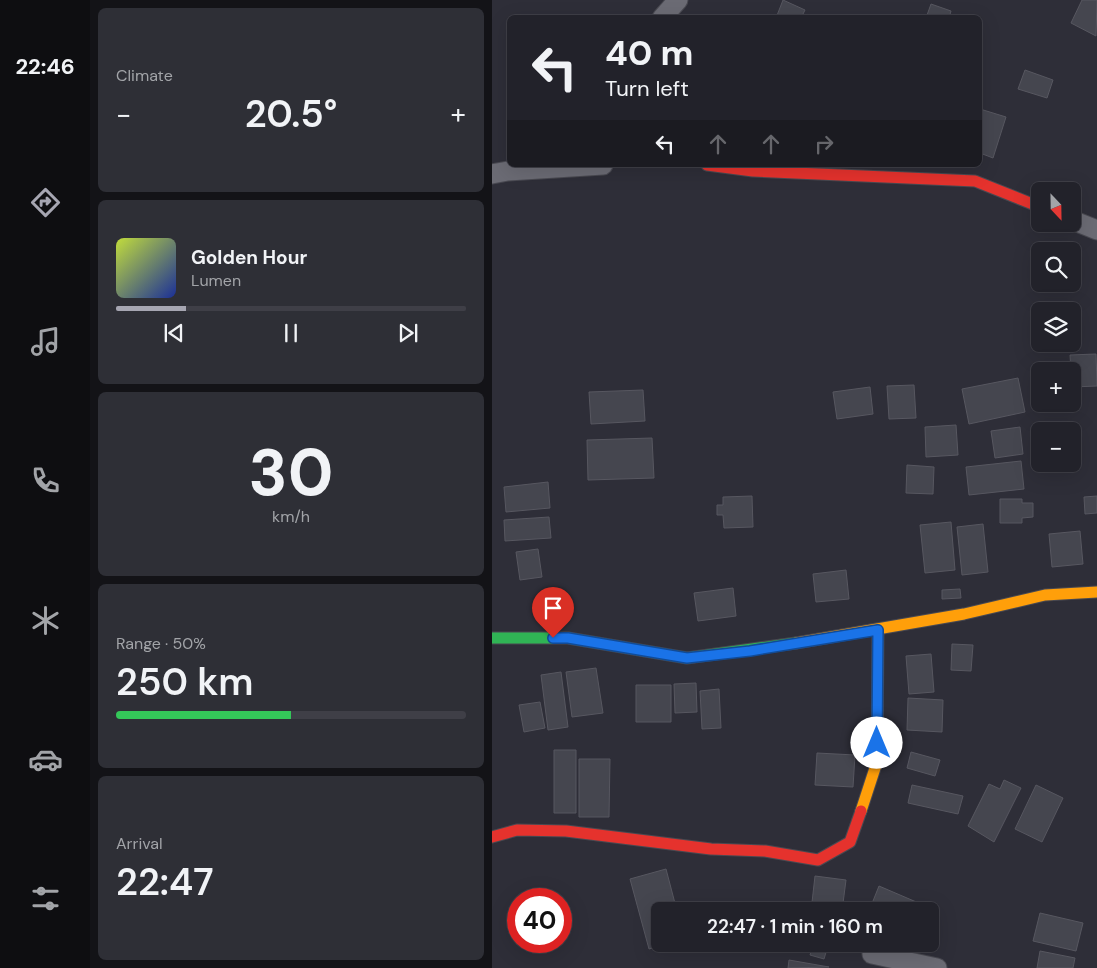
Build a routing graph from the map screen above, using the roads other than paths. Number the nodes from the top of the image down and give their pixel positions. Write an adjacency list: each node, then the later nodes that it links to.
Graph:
1 (678, 0): 2 (street)
2 (665, 15)
3 (578, 167): 5 (street)
4 (725, 167): 6 (street)
5 (492, 174)
6 (1031, 203)
7 (1081, 224): 8 (street)
8 (1096, 230)
9 (1096, 592): 10 (street)
10 (878, 630): 11 (street); 12 (street)
11 (492, 638)
12 (492, 837)
13 (872, 954): 14 (street)
14 (937, 968)

